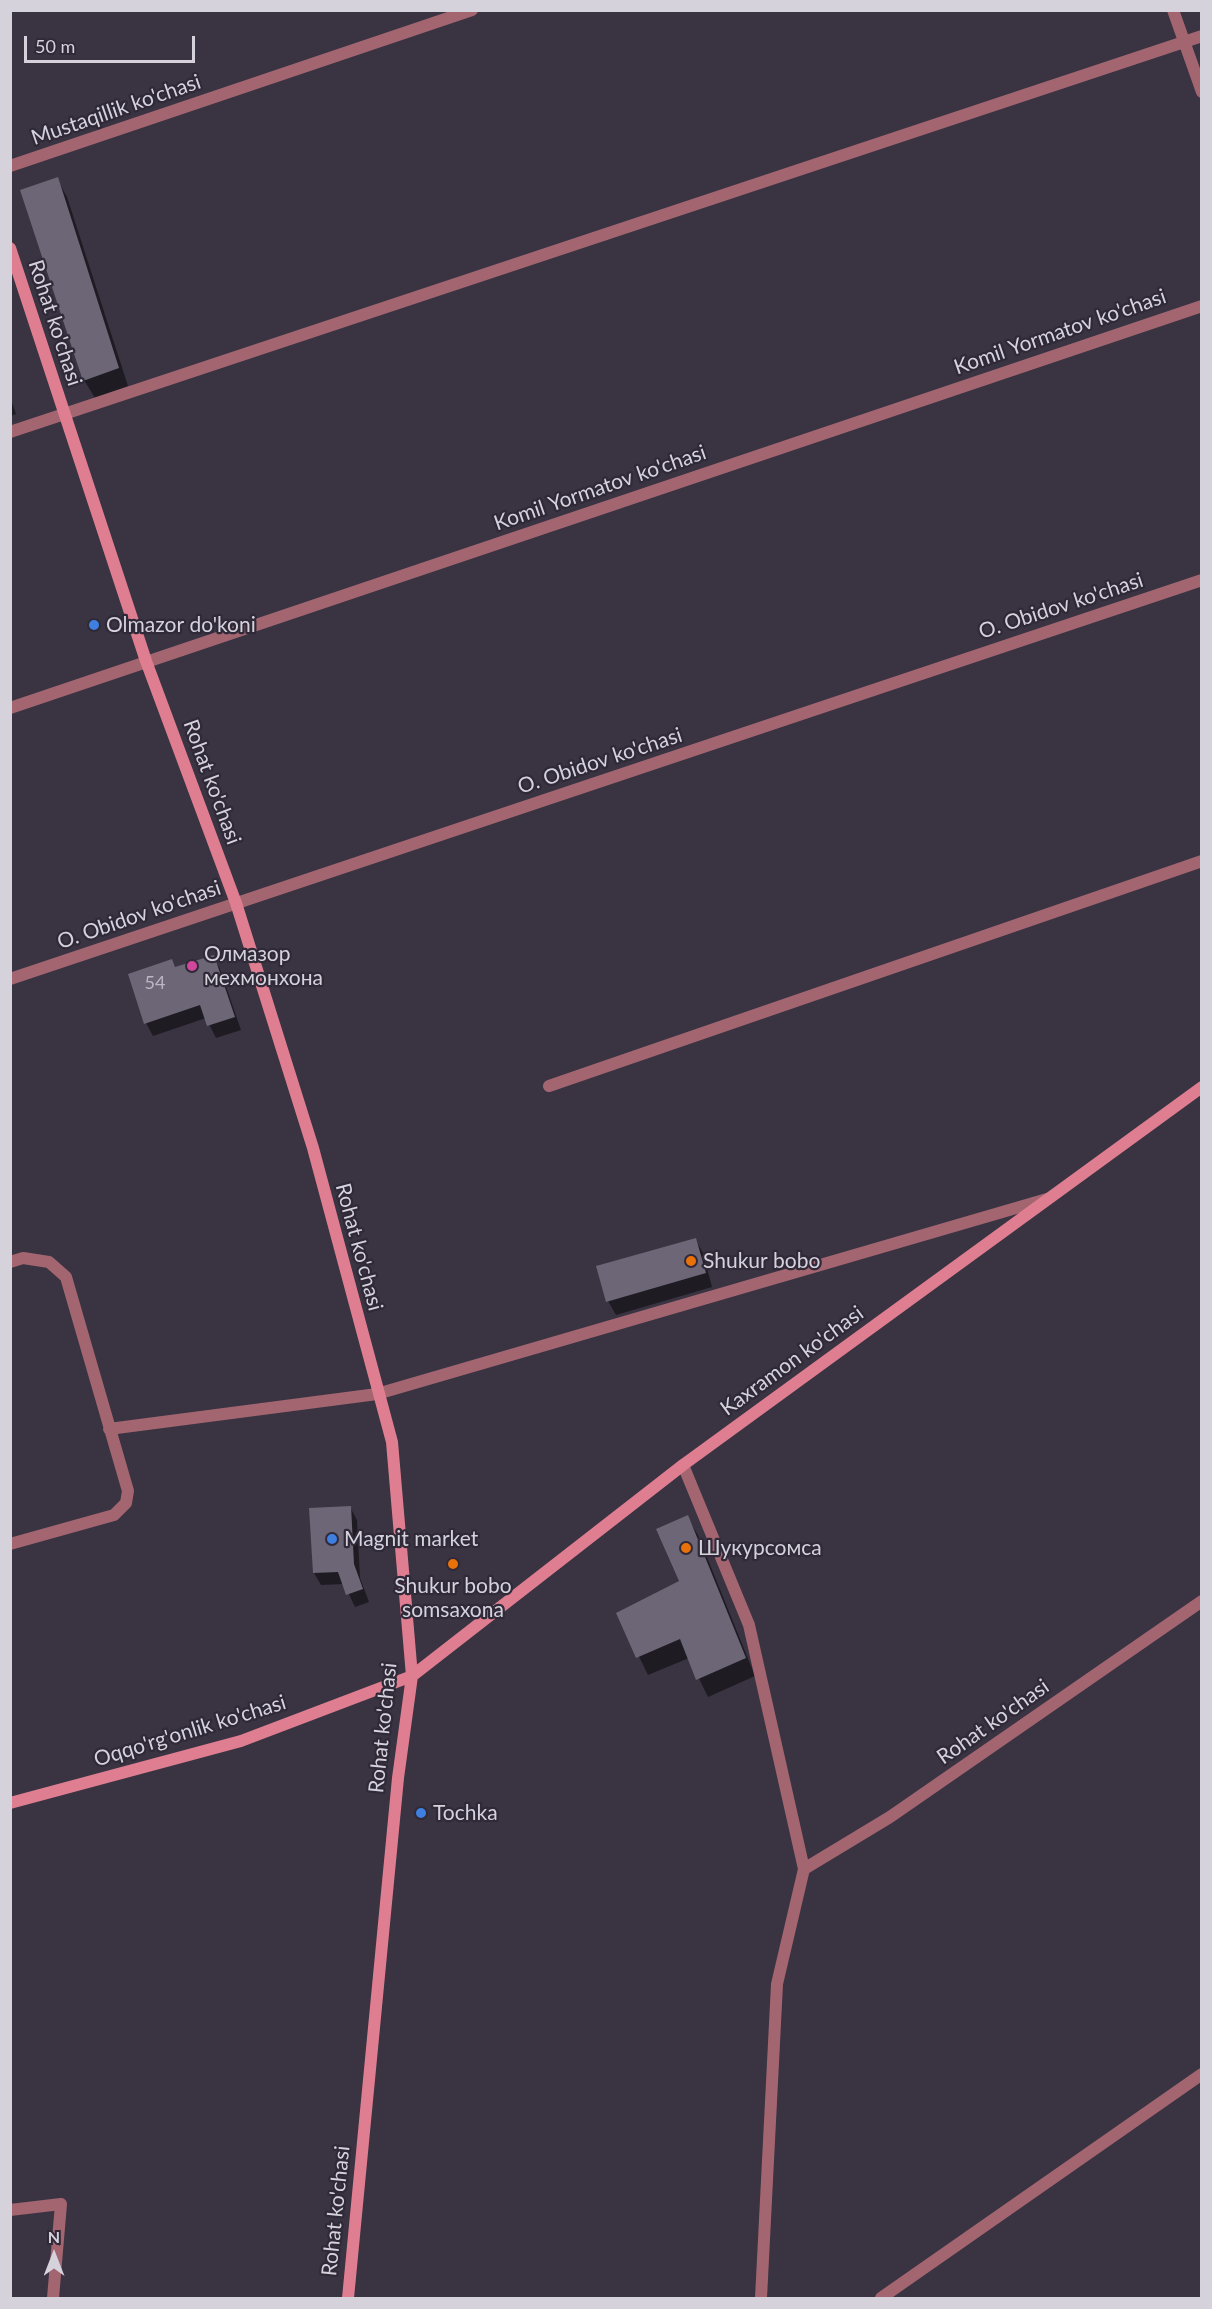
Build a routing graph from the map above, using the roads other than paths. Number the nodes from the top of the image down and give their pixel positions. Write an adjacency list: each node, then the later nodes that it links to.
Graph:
1 (472, 10): 6 (street, Mustaqillik ko'chasi)
2 (1173, 10): 4 (street)
3 (1202, 36): 4 (street)
4 (1184, 42): 5 (street); 9 (street)
5 (1202, 92)
6 (10, 166)
7 (10, 248): 9 (street, Rohat ko'chasi)
8 (1202, 306): 12 (street, Komil Yormatov ko'chasi)
9 (64, 413): 10 (street); 12 (street, Rohat ko'chasi)
10 (10, 432)
11 (1202, 580): 15 (street, O. Obidov ko'chasi)
12 (146, 661): 13 (street, Komil Yormatov ko'chasi); 15 (street, Rohat ko'chasi)
13 (10, 708)
14 (1202, 861): 17 (street)
15 (237, 903): 16 (street, O. Obidov ko'chasi); 21 (street, Rohat ko'chasi)
16 (10, 979)
17 (549, 1086)
18 (1202, 1087): 19 (street, Kaxramon ko'chasi)
19 (1048, 1199): 21 (street); 23 (street, Kaxramon ko'chasi)
20 (10, 1262): 22 (street)
21 (377, 1394): 22 (street); 26 (street, Rohat ko'chasi)
22 (109, 1429): 24 (street)
23 (683, 1465): 26 (street, Kaxramon ko'chasi); 28 (street)
24 (10, 1544)
25 (1202, 1601): 28 (street, Rohat ko'chasi)
26 (412, 1676): 27 (street, Oqqo'rg'onlik ko'chasi); 32 (street, Rohat ko'chasi)
27 (10, 1803)
28 (804, 1869): 33 (street)
29 (1202, 2074): 34 (street)
30 (10, 2210): 31 (street)
31 (53, 2298)
32 (348, 2298)
33 (760, 2298)
34 (881, 2298)

